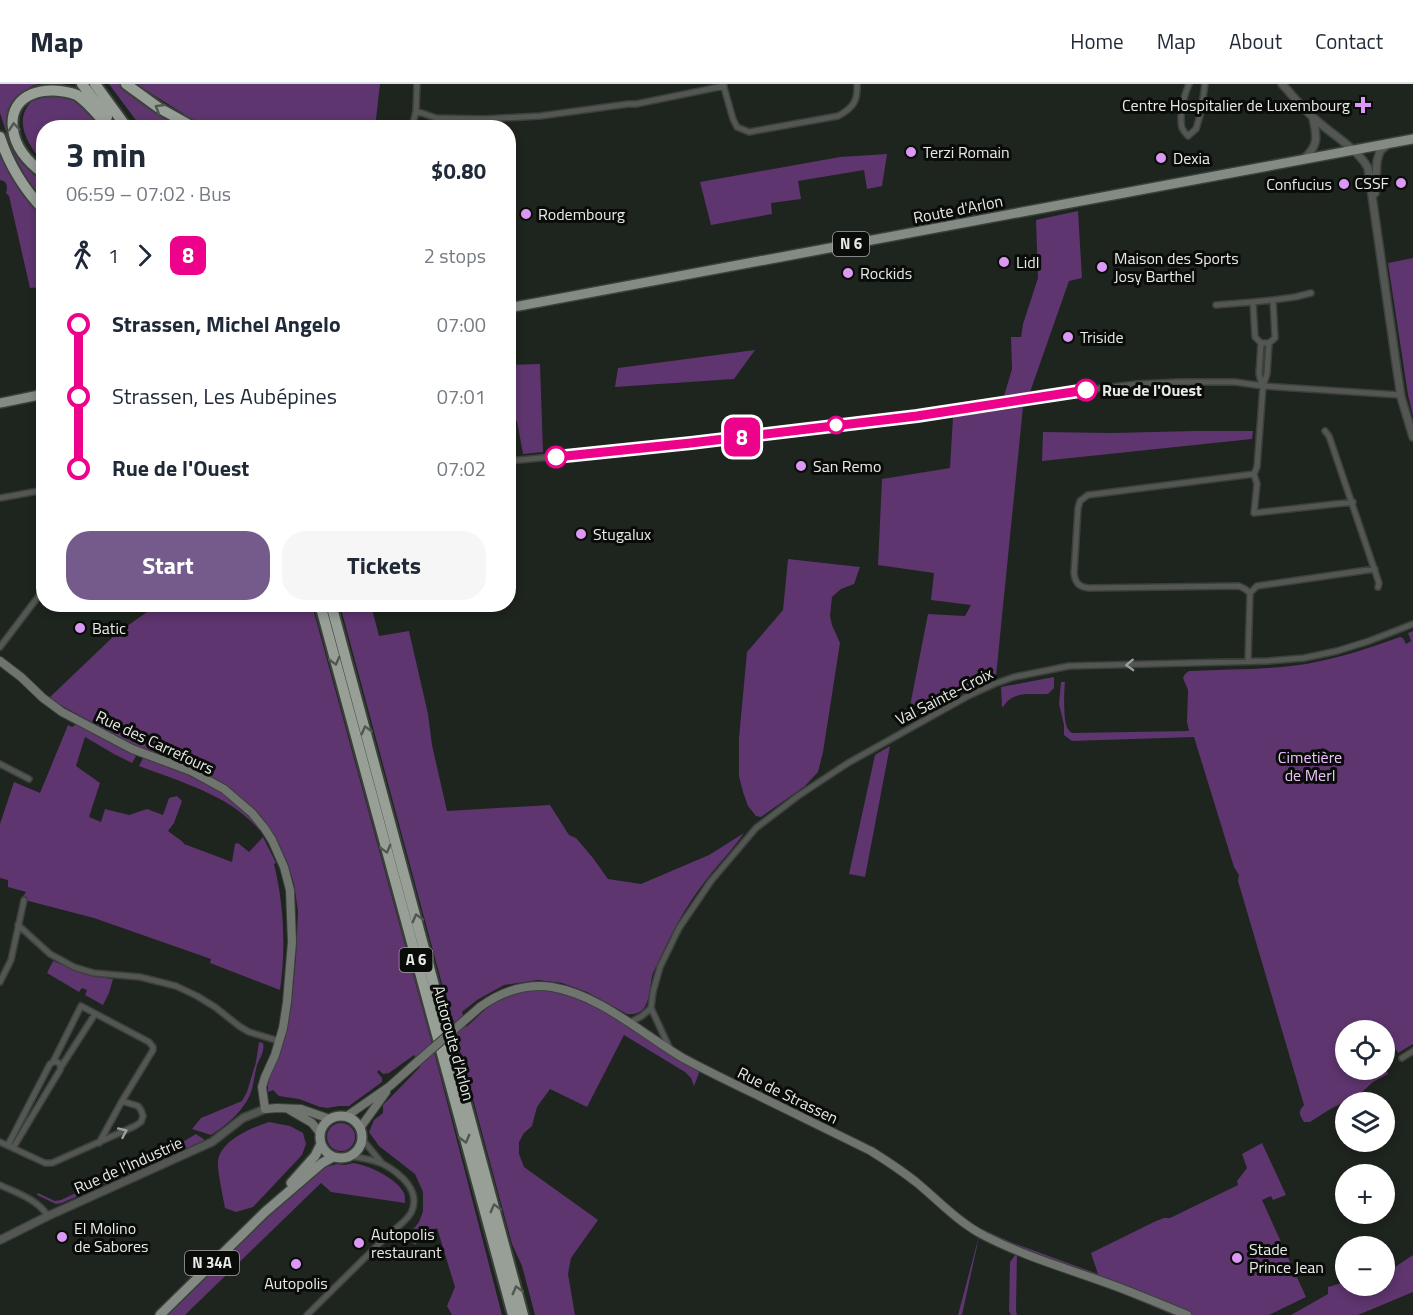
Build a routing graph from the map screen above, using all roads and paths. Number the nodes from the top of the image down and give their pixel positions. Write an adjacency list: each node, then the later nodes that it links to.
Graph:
1 (82, 84): 13 (highway)
2 (95, 84): 14 (highway)
3 (126, 84): 15 (highway, one-way to 3)
4 (417, 84): 10 (street)
5 (857, 84): 9 (street)
6 (1189, 84): 7 (street)
7 (1205, 84)
8 (1282, 84): 11 (street)
9 (724, 85): 10 (street)
10 (416, 111): 16 (street)
11 (1313, 118): 20 (street); 21 (street)
12 (102, 120): 22 (highway, one-way to 12)
13 (108, 120)
14 (121, 120)
15 (181, 120)
16 (414, 120)
17 (0, 138): 23 (highway)
18 (1413, 140): 19 (main road, Route d'Arlon / N 6)
19 (1388, 144): 20 (main road, Route d'Arlon / N 6); 24 (street)
20 (1353, 151): 21 (main road, Route d'Arlon / N 6); 24 (street)
21 (1303, 160): 29 (main road, Route d'Arlon / N 6)
22 (36, 167)
23 (36, 201)
24 (1375, 211): 33 (street)
25 (1311, 293): 26 (street)
26 (1273, 300): 27 (street); 31 (street)
27 (1253, 302): 28 (street); 30 (street)
28 (1216, 305)
29 (516, 307)
30 (1261, 343): 31 (street); 32 (street)
31 (1269, 343): 32 (street)
32 (1263, 386): 33 (street); 38 (street); 39 (street)
33 (1401, 395): 37 (street)
34 (36, 396): 35 (main road)
35 (0, 403)
36 (1325, 431): 42 (street)
37 (1413, 437)
38 (516, 460)
39 (1254, 474): 42 (street); 45 (street)
40 (36, 491): 41 (street)
41 (0, 498)
42 (1353, 502): 43 (street)
43 (1375, 569): 44 (street); 45 (street)
44 (1378, 586)
45 (1250, 593): 52 (street)
46 (36, 599): 50 (street)
47 (322, 612): 91 (highway, Autoroute d'Arlon / A 6, one-way to 91)
48 (333, 612): 92 (highway, Autoroute d'Arlon / A 6, one-way to 48)
49 (1413, 624): 52 (street, Val Sainte-Croix)
50 (0, 646)
51 (0, 661): 63 (main road, Rue des Carrefours)
52 (1248, 661): 58 (street, Val Sainte-Croix, one-way to 58)
53 (0, 764): 54 (street)
54 (29, 779)
55 (24, 900): 56 (street)
56 (18, 925): 57 (street); 63 (street)
57 (0, 982)
58 (651, 1008): 60 (street); 64 (street)
59 (96, 1014): 61 (street); 62 (street); 70 (street)
60 (629, 1023): 64 (main road, Rue de Strassen); 69 (main road, Rue de Strassen, bridge)
61 (69, 1028): 62 (street); 67 (street)
62 (82, 1035): 68 (street)
63 (279, 1041): 72 (main road, Rue des Carrefours)
64 (671, 1050): 93 (main road, Rue de Strassen)
65 (1413, 1051): 66 (street)
66 (1402, 1058)
67 (53, 1062): 68 (street); 81 (street)
68 (61, 1067): 81 (street)
69 (390, 1086): 73 (main road, Rue de Strassen); 75 (main road, Rue de Strassen)
70 (122, 1101): 79 (street); 79 (street, one-way to 70)
71 (287, 1108): 72 (main road); 74 (main road); 76 (main road)
72 (265, 1110): 87 (street, Rue de l'Industrie)
73 (346, 1116): 74 (main road); 75 (main road)
74 (330, 1119): 76 (main road)
75 (360, 1128): 77 (main road)
76 (320, 1133): 80 (main road)
77 (362, 1139): 82 (main road); 84 (street)
78 (0, 1142): 81 (street)
79 (99, 1143): 81 (street)
80 (321, 1144): 83 (main road); 86 (main road, N 34A)
81 (11, 1146)
82 (350, 1156): 83 (main road); 84 (street)
83 (333, 1157): 86 (main road, N 34A)
84 (382, 1164): 90 (street)
85 (0, 1185): 87 (street)
86 (265, 1212): 89 (main road, N 34A)
87 (48, 1216): 88 (street, Rue de l'Industrie)
88 (0, 1240)
89 (160, 1315)
90 (307, 1315)
91 (513, 1315)
92 (523, 1315)
93 (1187, 1315)

